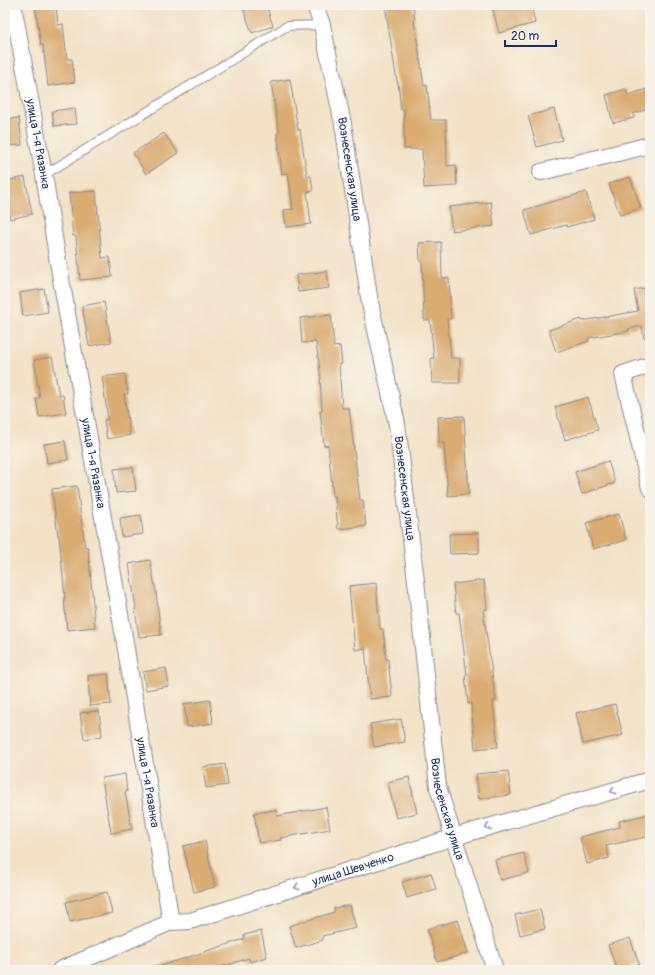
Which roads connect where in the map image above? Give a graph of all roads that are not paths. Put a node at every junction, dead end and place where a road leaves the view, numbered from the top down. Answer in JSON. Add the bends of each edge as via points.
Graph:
{"nodes":[{"id":1,"x":13,"y":5,"type":"edge"},
{"id":2,"x":315,"y":5,"type":"edge"},
{"id":3,"x":322,"y":25,"type":"junction"},
{"id":4,"x":650,"y":145,"type":"edge"},
{"id":5,"x":541,"y":172,"type":"dead end"},
{"id":6,"x":44,"y":175,"type":"junction"},
{"id":7,"x":650,"y":365,"type":"edge"},
{"id":8,"x":650,"y":488,"type":"edge"},
{"id":9,"x":650,"y":780,"type":"edge"},
{"id":10,"x":454,"y":837,"type":"junction"},
{"id":11,"x":171,"y":922,"type":"junction"},
{"id":12,"x":60,"y":970,"type":"edge"},
{"id":13,"x":495,"y":970,"type":"edge"}],
"edges":[{"from":1,"to":6,"type":"street","name":"улица 1-я Рязанка"},
{"from":2,"to":3,"type":"street","name":"Вознесенская улица"},
{"from":3,"to":6,"type":"lane","via":[[287,26]]},
{"from":3,"to":10,"type":"street","name":"Вознесенская улица","via":[[343,124],[370,303],[397,424],[438,787]]},
{"from":4,"to":5,"type":"street"},
{"from":6,"to":11,"type":"street","name":"улица 1-я Рязанка"},
{"from":7,"to":8,"type":"street","via":[[623,374]]},
{"from":9,"to":10,"type":"street","name":"улица Шевченко","one_way":true},
{"from":10,"to":11,"type":"street","name":"улица Шевченко","one_way":true,"via":[[190,921]]},
{"from":10,"to":13,"type":"street","name":"Вознесенская улица"},
{"from":11,"to":12,"type":"street","name":"улица Шевченко"}]}
